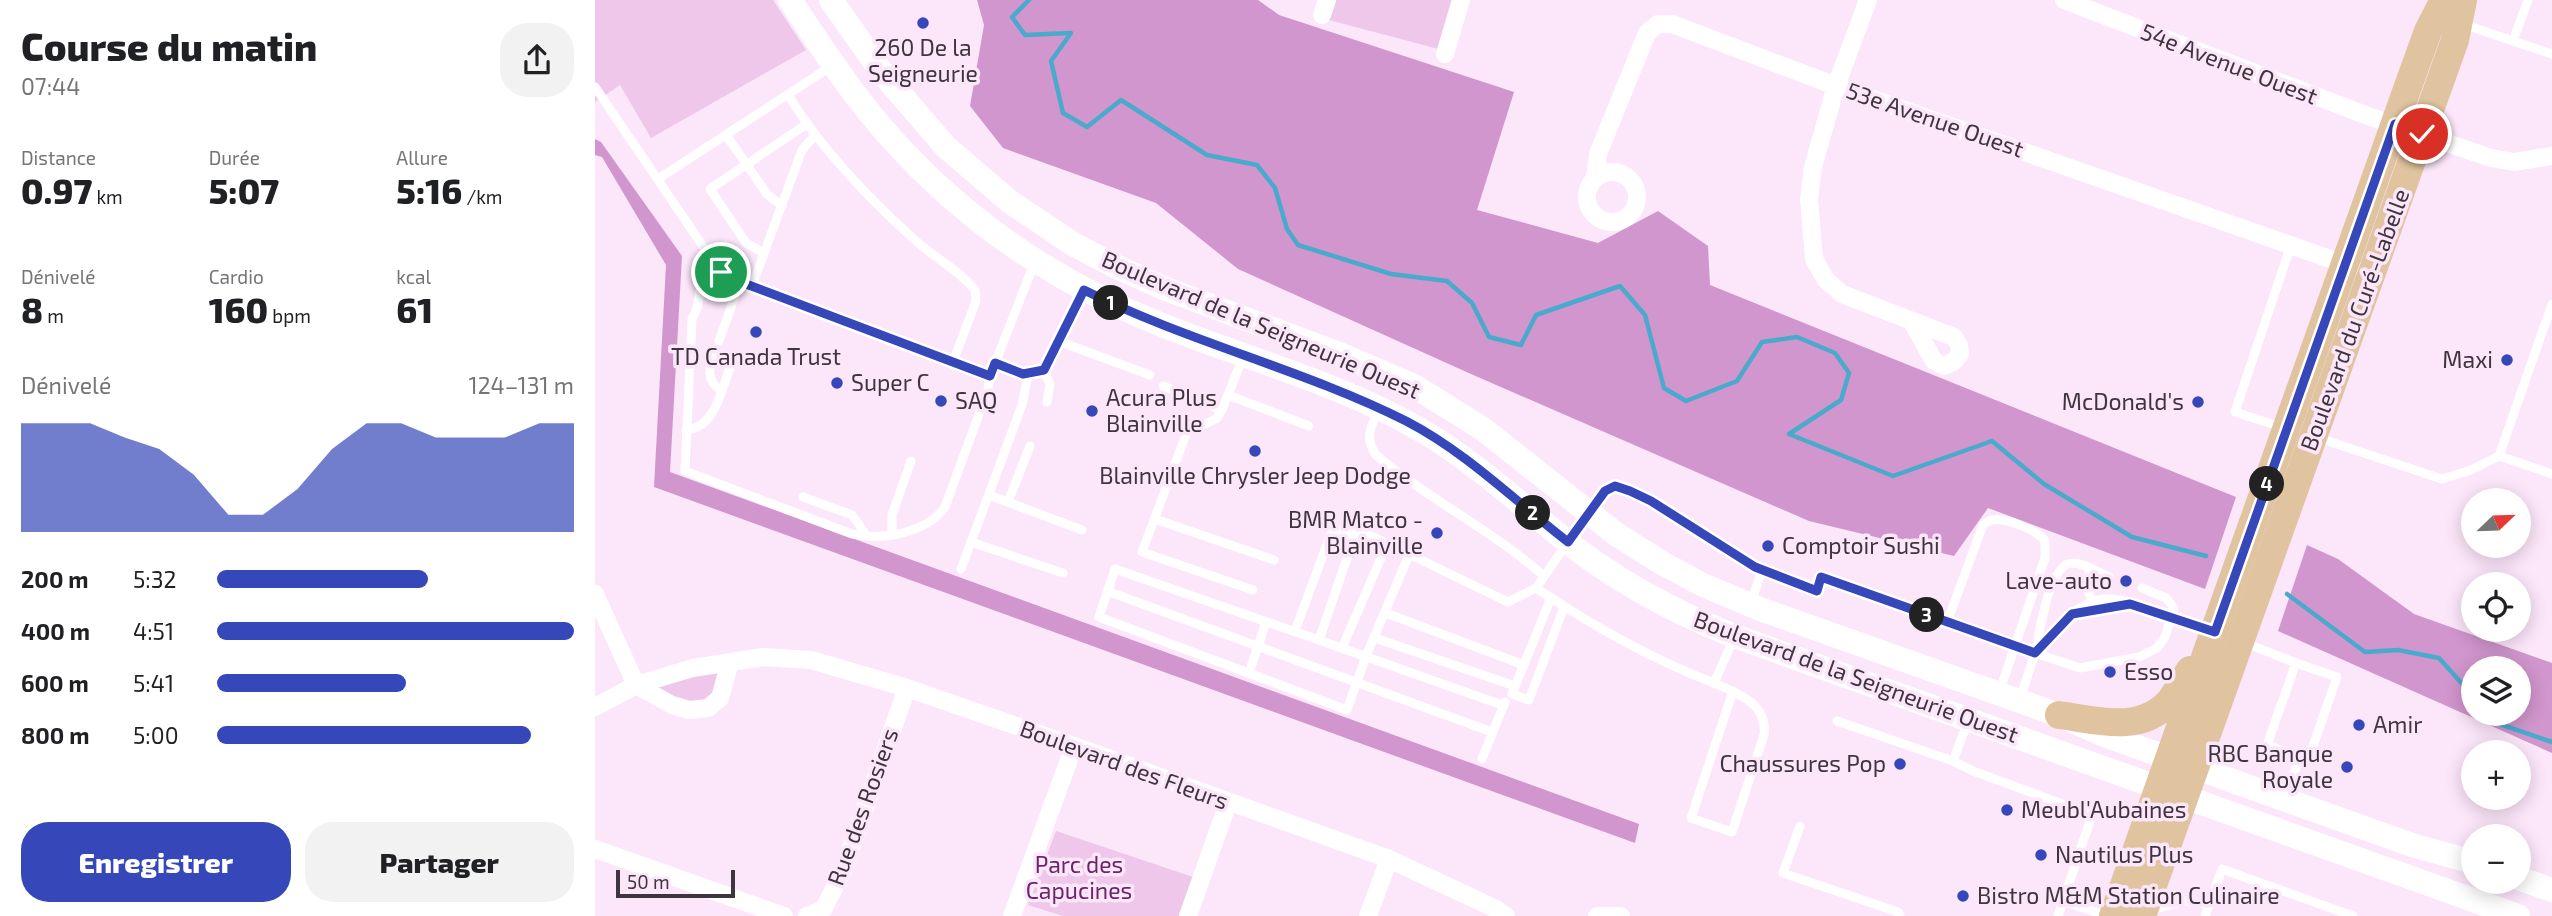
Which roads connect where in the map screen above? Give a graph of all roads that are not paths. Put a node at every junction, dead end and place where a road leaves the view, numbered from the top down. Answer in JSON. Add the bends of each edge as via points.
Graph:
{"nodes":[{"id":1,"x":790,"y":0,"type":"edge"},
{"id":2,"x":831,"y":0,"type":"edge"},
{"id":3,"x":1461,"y":0,"type":"edge"},
{"id":4,"x":1868,"y":0,"type":"edge"},
{"id":5,"x":2064,"y":0,"type":"edge"},
{"id":6,"x":2528,"y":0,"type":"edge"},
{"id":7,"x":2451,"y":9,"type":"edge"},
{"id":8,"x":2513,"y":41,"type":"junction"},
{"id":9,"x":1445,"y":54,"type":"dead end"},
{"id":10,"x":2552,"y":54,"type":"edge"},
{"id":11,"x":834,"y":65,"type":"junction"},
{"id":12,"x":1836,"y":86,"type":"junction"},
{"id":13,"x":595,"y":87,"type":"edge"},
{"id":14,"x":788,"y":94,"type":"junction"},
{"id":15,"x":807,"y":124,"type":"junction"},
{"id":16,"x":2395,"y":124,"type":"junction"},
{"id":17,"x":2422,"y":134,"type":"junction"},
{"id":18,"x":726,"y":135,"type":"junction"},
{"id":19,"x":815,"y":135,"type":"junction"},
{"id":20,"x":2552,"y":156,"type":"edge"},
{"id":21,"x":746,"y":164,"type":"junction"},
{"id":22,"x":1595,"y":178,"type":"dead end"},
{"id":23,"x":658,"y":179,"type":"junction"},
{"id":24,"x":782,"y":206,"type":"junction"},
{"id":25,"x":1053,"y":232,"type":"junction"},
{"id":26,"x":2291,"y":245,"type":"junction"},
{"id":27,"x":764,"y":253,"type":"junction"},
{"id":28,"x":1035,"y":262,"type":"junction"},
{"id":29,"x":2345,"y":264,"type":"junction"},
{"id":30,"x":716,"y":265,"type":"junction"},
{"id":31,"x":2372,"y":273,"type":"junction"},
{"id":32,"x":740,"y":282,"type":"junction"},
{"id":33,"x":752,"y":286,"type":"junction"},
{"id":34,"x":1084,"y":290,"type":"junction"},
{"id":35,"x":2552,"y":304,"type":"edge"},
{"id":36,"x":1912,"y":322,"type":"dead end"},
{"id":37,"x":1256,"y":323,"type":"junction"},
{"id":38,"x":1058,"y":341,"type":"junction"},
{"id":39,"x":1243,"y":356,"type":"junction"},
{"id":40,"x":953,"y":362,"type":"junction"},
{"id":41,"x":995,"y":363,"type":"junction"},
{"id":42,"x":730,"y":368,"type":"dead end"},
{"id":43,"x":1044,"y":370,"type":"junction"},
{"id":44,"x":1028,"y":375,"type":"junction"},
{"id":45,"x":1150,"y":375,"type":"dead end"},
{"id":46,"x":990,"y":376,"type":"junction"},
{"id":47,"x":1163,"y":386,"type":"dead end"},
{"id":48,"x":721,"y":390,"type":"junction"},
{"id":49,"x":1228,"y":396,"type":"junction"},
{"id":50,"x":1047,"y":402,"type":"dead end"},
{"id":51,"x":1379,"y":409,"type":"junction"},
{"id":52,"x":1222,"y":410,"type":"junction"},
{"id":53,"x":1309,"y":426,"type":"dead end"},
{"id":54,"x":2287,"y":429,"type":"junction"},
{"id":55,"x":686,"y":430,"type":"junction"},
{"id":56,"x":2314,"y":437,"type":"junction"},
{"id":57,"x":1030,"y":446,"type":"dead end"},
{"id":58,"x":2499,"y":456,"type":"junction"},
{"id":59,"x":911,"y":461,"type":"dead end"},
{"id":60,"x":2552,"y":474,"type":"edge"},
{"id":61,"x":989,"y":495,"type":"junction"},
{"id":62,"x":803,"y":497,"type":"dead end"},
{"id":63,"x":1008,"y":502,"type":"junction"},
{"id":64,"x":1588,"y":513,"type":"junction"},
{"id":65,"x":1155,"y":519,"type":"junction"},
{"id":66,"x":1082,"y":530,"type":"dead end"},
{"id":67,"x":892,"y":534,"type":"junction"},
{"id":68,"x":867,"y":536,"type":"junction"},
{"id":69,"x":1355,"y":536,"type":"junction"},
{"id":70,"x":971,"y":542,"type":"junction"},
{"id":71,"x":1568,"y":542,"type":"junction"},
{"id":72,"x":1387,"y":544,"type":"junction"},
{"id":73,"x":1409,"y":555,"type":"junction"},
{"id":74,"x":1274,"y":560,"type":"dead end"},
{"id":75,"x":961,"y":569,"type":"dead end"},
{"id":76,"x":2090,"y":569,"type":"junction"},
{"id":77,"x":1762,"y":570,"type":"junction"},
{"id":78,"x":1063,"y":573,"type":"dead end"},
{"id":79,"x":1544,"y":576,"type":"junction"},
{"id":80,"x":2109,"y":577,"type":"dead end"},
{"id":81,"x":1536,"y":588,"type":"junction"},
{"id":82,"x":2142,"y":588,"type":"dead end"},
{"id":83,"x":1253,"y":590,"type":"dead end"},
{"id":84,"x":1107,"y":591,"type":"junction"},
{"id":85,"x":595,"y":594,"type":"edge"},
{"id":86,"x":1551,"y":598,"type":"junction"},
{"id":87,"x":2091,"y":601,"type":"junction"},
{"id":88,"x":2130,"y":604,"type":"junction"},
{"id":89,"x":1749,"y":605,"type":"junction"},
{"id":90,"x":1564,"y":607,"type":"junction"},
{"id":91,"x":1386,"y":613,"type":"junction"},
{"id":92,"x":2072,"y":614,"type":"junction"},
{"id":93,"x":2171,"y":617,"type":"junction"},
{"id":94,"x":1266,"y":622,"type":"junction"},
{"id":95,"x":1947,"y":622,"type":"junction"},
{"id":96,"x":1295,"y":631,"type":"junction"},
{"id":97,"x":1735,"y":636,"type":"junction"},
{"id":98,"x":2228,"y":637,"type":"junction"},
{"id":99,"x":1375,"y":638,"type":"junction"},
{"id":100,"x":1319,"y":640,"type":"junction"},
{"id":101,"x":1258,"y":645,"type":"junction"},
{"id":102,"x":2015,"y":646,"type":"junction"},
{"id":103,"x":1342,"y":648,"type":"junction"},
{"id":104,"x":2035,"y":653,"type":"junction"},
{"id":105,"x":1366,"y":656,"type":"junction"},
{"id":106,"x":730,"y":662,"type":"junction"},
{"id":107,"x":2296,"y":663,"type":"junction"},
{"id":108,"x":1524,"y":665,"type":"junction"},
{"id":109,"x":1249,"y":673,"type":"junction"},
{"id":110,"x":1357,"y":682,"type":"junction"},
{"id":111,"x":1714,"y":683,"type":"junction"},
{"id":112,"x":636,"y":685,"type":"junction"},
{"id":113,"x":907,"y":688,"type":"junction"},
{"id":114,"x":1513,"y":690,"type":"junction"},
{"id":115,"x":1733,"y":691,"type":"junction"},
{"id":116,"x":2009,"y":697,"type":"junction"},
{"id":117,"x":1502,"y":705,"type":"junction"},
{"id":118,"x":595,"y":707,"type":"edge"},
{"id":119,"x":2059,"y":715,"type":"junction"},
{"id":120,"x":1968,"y":719,"type":"junction"},
{"id":121,"x":1837,"y":721,"type":"dead end"},
{"id":122,"x":1492,"y":732,"type":"junction"},
{"id":123,"x":1074,"y":746,"type":"junction"},
{"id":124,"x":2300,"y":757,"type":"junction"},
{"id":125,"x":1482,"y":759,"type":"dead end"},
{"id":126,"x":1953,"y":761,"type":"junction"},
{"id":127,"x":2182,"y":763,"type":"junction"},
{"id":128,"x":2171,"y":793,"type":"junction"},
{"id":129,"x":2284,"y":800,"type":"junction"},
{"id":130,"x":1228,"y":803,"type":"junction"},
{"id":131,"x":1800,"y":826,"type":"dead end"},
{"id":132,"x":595,"y":849,"type":"edge"},
{"id":133,"x":1389,"y":859,"type":"junction"},
{"id":134,"x":2461,"y":859,"type":"edge"},
{"id":135,"x":2531,"y":883,"type":"edge"},
{"id":136,"x":2552,"y":890,"type":"edge"},
{"id":137,"x":2063,"y":901,"type":"junction"},
{"id":138,"x":2210,"y":904,"type":"junction"},
{"id":139,"x":2143,"y":914,"type":"edge"},
{"id":140,"x":784,"y":916,"type":"edge"},
{"id":141,"x":807,"y":916,"type":"edge"},
{"id":142,"x":1012,"y":916,"type":"edge"},
{"id":143,"x":1188,"y":916,"type":"edge"},
{"id":144,"x":1368,"y":916,"type":"edge"},
{"id":145,"x":1506,"y":916,"type":"edge"},
{"id":146,"x":1597,"y":916,"type":"edge"},
{"id":147,"x":1621,"y":916,"type":"edge"},
{"id":148,"x":1900,"y":916,"type":"edge"},
{"id":149,"x":2058,"y":916,"type":"edge"},
{"id":150,"x":2107,"y":916,"type":"edge"},
{"id":151,"x":2113,"y":916,"type":"edge"},
{"id":152,"x":2205,"y":916,"type":"edge"},
{"id":153,"x":2353,"y":916,"type":"edge"},
{"id":154,"x":2518,"y":916,"type":"edge"}],
"edges":[{"from":1,"to":11,"type":"main road","name":"Boulevard de la Seigneurie Ouest"},
{"from":2,"to":25,"type":"main road","name":"Boulevard de la Seigneurie Ouest","via":[[927,128],[975,173]]},
{"from":3,"to":9,"type":"street"},
{"from":4,"to":12,"type":"street"},
{"from":5,"to":16,"type":"street","name":"54e Avenue Ouest"},
{"from":6,"to":8,"type":"lane"},
{"from":7,"to":8,"type":"lane"},
{"from":7,"to":16,"type":"main road","name":"Boulevard du Curé-Labelle","via":[[2428,31]]},
{"from":7,"to":17,"type":"main road","name":"Boulevard du Curé-Labelle","via":[[2455,40]]},
{"from":8,"to":10,"type":"lane"},
{"from":11,"to":14,"type":"lane"},
{"from":11,"to":28,"type":"main road","name":"Boulevard de la Seigneurie Ouest","via":[[885,132],[932,181]]},
{"from":12,"to":22,"type":"street","name":"53e Avenue Ouest","via":[[1672,24],[1658,24],[1647,33],[1598,154]]},
{"from":12,"to":26,"type":"street","name":"53e Avenue Ouest"},
{"from":12,"to":36,"type":"street","via":[[1813,167],[1809,199],[1814,259],[1826,280],[1842,294]]},
{"from":13,"to":23,"type":"lane"},
{"from":14,"to":15,"type":"lane"},
{"from":14,"to":18,"type":"lane"},
{"from":15,"to":19,"type":"lane"},
{"from":15,"to":21,"type":"lane"},
{"from":16,"to":17,"type":"street","name":"54e Avenue Ouest"},
{"from":16,"to":29,"type":"main road","name":"Boulevard du Curé-Labelle"},
{"from":17,"to":20,"type":"street","name":"54e Avenue Ouest","via":[[2508,162]]},
{"from":17,"to":31,"type":"main road","name":"Boulevard du Curé-Labelle"},
{"from":18,"to":21,"type":"lane"},
{"from":18,"to":23,"type":"lane"},
{"from":19,"to":24,"type":"lane","via":[[802,150]]},
{"from":19,"to":40,"type":"lane","via":[[903,229],[975,290],[976,302]]},
{"from":21,"to":24,"type":"lane","via":[[767,194]]},
{"from":21,"to":27,"type":"lane","via":[[710,188],[746,243]]},
{"from":23,"to":30,"type":"lane"},
{"from":24,"to":27,"type":"lane"},
{"from":25,"to":28,"type":"main road"},
{"from":25,"to":37,"type":"main road","name":"Boulevard de la Seigneurie Ouest","via":[[1140,278]]},
{"from":26,"to":29,"type":"street","name":"53e Avenue Ouest"},
{"from":26,"to":54,"type":"lane","via":[[2235,412]]},
{"from":27,"to":33,"type":"lane"},
{"from":28,"to":34,"type":"main road","name":"Boulevard de la Seigneurie Ouest"},
{"from":28,"to":41,"type":"lane"},
{"from":29,"to":31,"type":"street","name":"53e Avenue Ouest"},
{"from":29,"to":54,"type":"main road","name":"Boulevard du Curé-Labelle"},
{"from":30,"to":32,"type":"lane"},
{"from":30,"to":55,"type":"lane","via":[[702,278],[698,310],[692,320]]},
{"from":31,"to":56,"type":"main road","name":"Boulevard du Curé-Labelle"},
{"from":32,"to":33,"type":"lane"},
{"from":32,"to":48,"type":"lane","via":[[709,374]]},
{"from":33,"to":40,"type":"lane"},
{"from":34,"to":38,"type":"lane"},
{"from":34,"to":39,"type":"main road","name":"Boulevard de la Seigneurie Ouest"},
{"from":35,"to":58,"type":"lane"},
{"from":37,"to":39,"type":"main road"},
{"from":37,"to":64,"type":"main road","name":"Boulevard de la Seigneurie Ouest","via":[[1432,396],[1483,429]]},
{"from":38,"to":43,"type":"lane"},
{"from":38,"to":45,"type":"lane"},
{"from":39,"to":49,"type":"lane"},
{"from":39,"to":51,"type":"main road","name":"Boulevard de la Seigneurie Ouest"},
{"from":40,"to":46,"type":"lane"},
{"from":41,"to":44,"type":"lane"},
{"from":41,"to":46,"type":"lane"},
{"from":42,"to":48,"type":"lane"},
{"from":43,"to":44,"type":"lane"},
{"from":43,"to":50,"type":"lane","via":[[1050,385]]},
{"from":44,"to":61,"type":"lane","via":[[1026,395]]},
{"from":46,"to":67,"type":"lane","via":[[945,507],[920,526]]},
{"from":47,"to":52,"type":"lane"},
{"from":48,"to":55,"type":"lane","via":[[708,420]]},
{"from":49,"to":52,"type":"lane"},
{"from":49,"to":53,"type":"lane"},
{"from":51,"to":71,"type":"main road","name":"Boulevard de la Seigneurie Ouest","via":[[1454,450]]},
{"from":51,"to":79,"type":"lane","via":[[1369,433],[1375,455]]},
{"from":52,"to":65,"type":"lane","via":[[1216,419],[1187,432]]},
{"from":54,"to":98,"type":"main road","name":"Boulevard du Curé-Labelle"},
{"from":55,"to":68,"type":"lane","via":[[685,471]]},
{"from":56,"to":58,"type":"lane","via":[[2442,479]]},
{"from":56,"to":98,"type":"main road","name":"Boulevard du Curé-Labelle"},
{"from":57,"to":63,"type":"lane"},
{"from":58,"to":60,"type":"lane"},
{"from":59,"to":67,"type":"lane","via":[[892,515]]},
{"from":61,"to":63,"type":"lane"},
{"from":61,"to":70,"type":"lane"},
{"from":62,"to":68,"type":"lane","via":[[852,515]]},
{"from":63,"to":66,"type":"lane"},
{"from":64,"to":71,"type":"main road"},
{"from":64,"to":77,"type":"lane","via":[[1605,491],[1620,487],[1651,501]]},
{"from":64,"to":89,"type":"main road","name":"Boulevard de la Seigneurie Ouest","via":[[1661,563]]},
{"from":65,"to":74,"type":"lane"},
{"from":65,"to":83,"type":"lane","via":[[1142,552]]},
{"from":67,"to":68,"type":"lane"},
{"from":69,"to":72,"type":"lane","via":[[1357,529]]},
{"from":69,"to":96,"type":"lane","via":[[1333,528]]},
{"from":69,"to":100,"type":"lane"},
{"from":70,"to":75,"type":"lane"},
{"from":70,"to":78,"type":"lane"},
{"from":71,"to":79,"type":"lane"},
{"from":71,"to":97,"type":"main road","name":"Boulevard de la Seigneurie Ouest","via":[[1642,592]]},
{"from":72,"to":73,"type":"lane"},
{"from":72,"to":103,"type":"lane"},
{"from":73,"to":81,"type":"lane","via":[[1508,602]]},
{"from":73,"to":91,"type":"lane"},
{"from":76,"to":80,"type":"lane"},
{"from":76,"to":87,"type":"lane","via":[[2086,585]]},
{"from":76,"to":104,"type":"lane","via":[[2071,564],[2060,570],[2043,613]]},
{"from":77,"to":89,"type":"lane"},
{"from":77,"to":95,"type":"lane","via":[[1817,591],[1821,577]]},
{"from":79,"to":81,"type":"lane"},
{"from":81,"to":86,"type":"lane"},
{"from":82,"to":93,"type":"lane","via":[[2170,601],[2174,608]]},
{"from":84,"to":94,"type":"lane","via":[[1115,569]]},
{"from":84,"to":101,"type":"lane"},
{"from":84,"to":109,"type":"lane","via":[[1099,617]]},
{"from":85,"to":112,"type":"street"},
{"from":86,"to":90,"type":"lane"},
{"from":86,"to":108,"type":"lane"},
{"from":87,"to":88,"type":"lane","via":[[2112,598]]},
{"from":87,"to":92,"type":"lane"},
{"from":88,"to":92,"type":"lane"},
{"from":88,"to":93,"type":"lane"},
{"from":89,"to":116,"type":"main road","name":"Boulevard de la Seigneurie Ouest"},
{"from":90,"to":111,"type":"lane","via":[[1646,655]]},
{"from":90,"to":114,"type":"lane","via":[[1529,700]]},
{"from":91,"to":99,"type":"lane"},
{"from":91,"to":108,"type":"lane"},
{"from":92,"to":104,"type":"lane"},
{"from":93,"to":98,"type":"lane"},
{"from":93,"to":104,"type":"lane","via":[[2157,648],[2139,657],[2080,668]]},
{"from":94,"to":96,"type":"lane"},
{"from":94,"to":101,"type":"lane"},
{"from":95,"to":102,"type":"lane"},
{"from":95,"to":102,"type":"lane","via":[[1980,530],[1987,522],[1999,520],[2035,531],[2045,541],[2045,558]]},
{"from":96,"to":100,"type":"lane"},
{"from":97,"to":111,"type":"lane"},
{"from":97,"to":120,"type":"main road","name":"Boulevard de la Seigneurie Ouest"},
{"from":98,"to":107,"type":"lane"},
{"from":98,"to":119,"type":"main road","via":[[2155,713],[2127,723]]},
{"from":98,"to":127,"type":"main road","name":"Boulevard du Curé-Labelle"},
{"from":99,"to":105,"type":"lane"},
{"from":99,"to":114,"type":"lane"},
{"from":100,"to":103,"type":"lane"},
{"from":101,"to":109,"type":"lane"},
{"from":101,"to":110,"type":"lane"},
{"from":102,"to":104,"type":"lane"},
{"from":102,"to":116,"type":"lane"},
{"from":103,"to":105,"type":"lane"},
{"from":104,"to":116,"type":"lane"},
{"from":105,"to":110,"type":"lane"},
{"from":105,"to":117,"type":"lane"},
{"from":106,"to":112,"type":"street","name":"Boulevard des Fleurs"},
{"from":106,"to":112,"type":"street","via":[[720,698],[708,708],[689,710],[671,705]]},
{"from":106,"to":113,"type":"street","name":"Boulevard des Fleurs","via":[[763,657],[811,660]]},
{"from":107,"to":124,"type":"lane","via":[[2267,745]]},
{"from":107,"to":124,"type":"lane","via":[[2337,677],[2311,752]]},
{"from":108,"to":114,"type":"lane"},
{"from":109,"to":110,"type":"lane","via":[[1347,709]]},
{"from":110,"to":122,"type":"lane"},
{"from":111,"to":115,"type":"lane"},
{"from":112,"to":118,"type":"street","name":"Boulevard des Fleurs"},
{"from":113,"to":123,"type":"street","name":"Boulevard des Fleurs"},
{"from":113,"to":141,"type":"street","name":"Rue des Rosiers","via":[[843,871],[823,910]]},
{"from":114,"to":117,"type":"lane"},
{"from":115,"to":115,"type":"lane","via":[[1691,818],[1732,832],[1765,730],[1756,706]]},
{"from":116,"to":119,"type":"main road","name":"Boulevard de la Seigneurie Ouest"},
{"from":117,"to":122,"type":"lane"},
{"from":119,"to":127,"type":"main road","name":"Boulevard de la Seigneurie Ouest"},
{"from":120,"to":126,"type":"lane"},
{"from":120,"to":128,"type":"main road","name":"Boulevard de la Seigneurie Ouest"},
{"from":121,"to":126,"type":"lane"},
{"from":122,"to":125,"type":"lane"},
{"from":123,"to":130,"type":"street","name":"Boulevard des Fleurs"},
{"from":123,"to":142,"type":"street"},
{"from":124,"to":129,"type":"lane"},
{"from":126,"to":137,"type":"lane","via":[[2092,815]]},
{"from":127,"to":128,"type":"main road","name":"Boulevard du Curé-Labelle"},
{"from":127,"to":129,"type":"main road","name":"Boulevard de la Seigneurie Ouest"},
{"from":128,"to":139,"type":"main road","name":"Boulevard du Curé-Labelle"},
{"from":128,"to":151,"type":"main road","name":"Boulevard du Curé-Labelle"},
{"from":128,"to":154,"type":"main road","name":"Boulevard de la Seigneurie Ouest"},
{"from":129,"to":134,"type":"main road","name":"Boulevard de la Seigneurie Ouest"},
{"from":130,"to":133,"type":"street","name":"Boulevard des Fleurs"},
{"from":130,"to":143,"type":"street"},
{"from":131,"to":148,"type":"lane","via":[[1783,873]]},
{"from":132,"to":140,"type":"street"},
{"from":133,"to":144,"type":"street"},
{"from":133,"to":145,"type":"street","name":"Boulevard des Fleurs"},
{"from":135,"to":136,"type":"main road"},
{"from":137,"to":149,"type":"lane"},
{"from":137,"to":150,"type":"lane"},
{"from":138,"to":139,"type":"lane","via":[[2184,901]]},
{"from":138,"to":152,"type":"lane"},
{"from":138,"to":153,"type":"lane","via":[[2222,869]]},
{"from":146,"to":147,"type":"street"}]}
